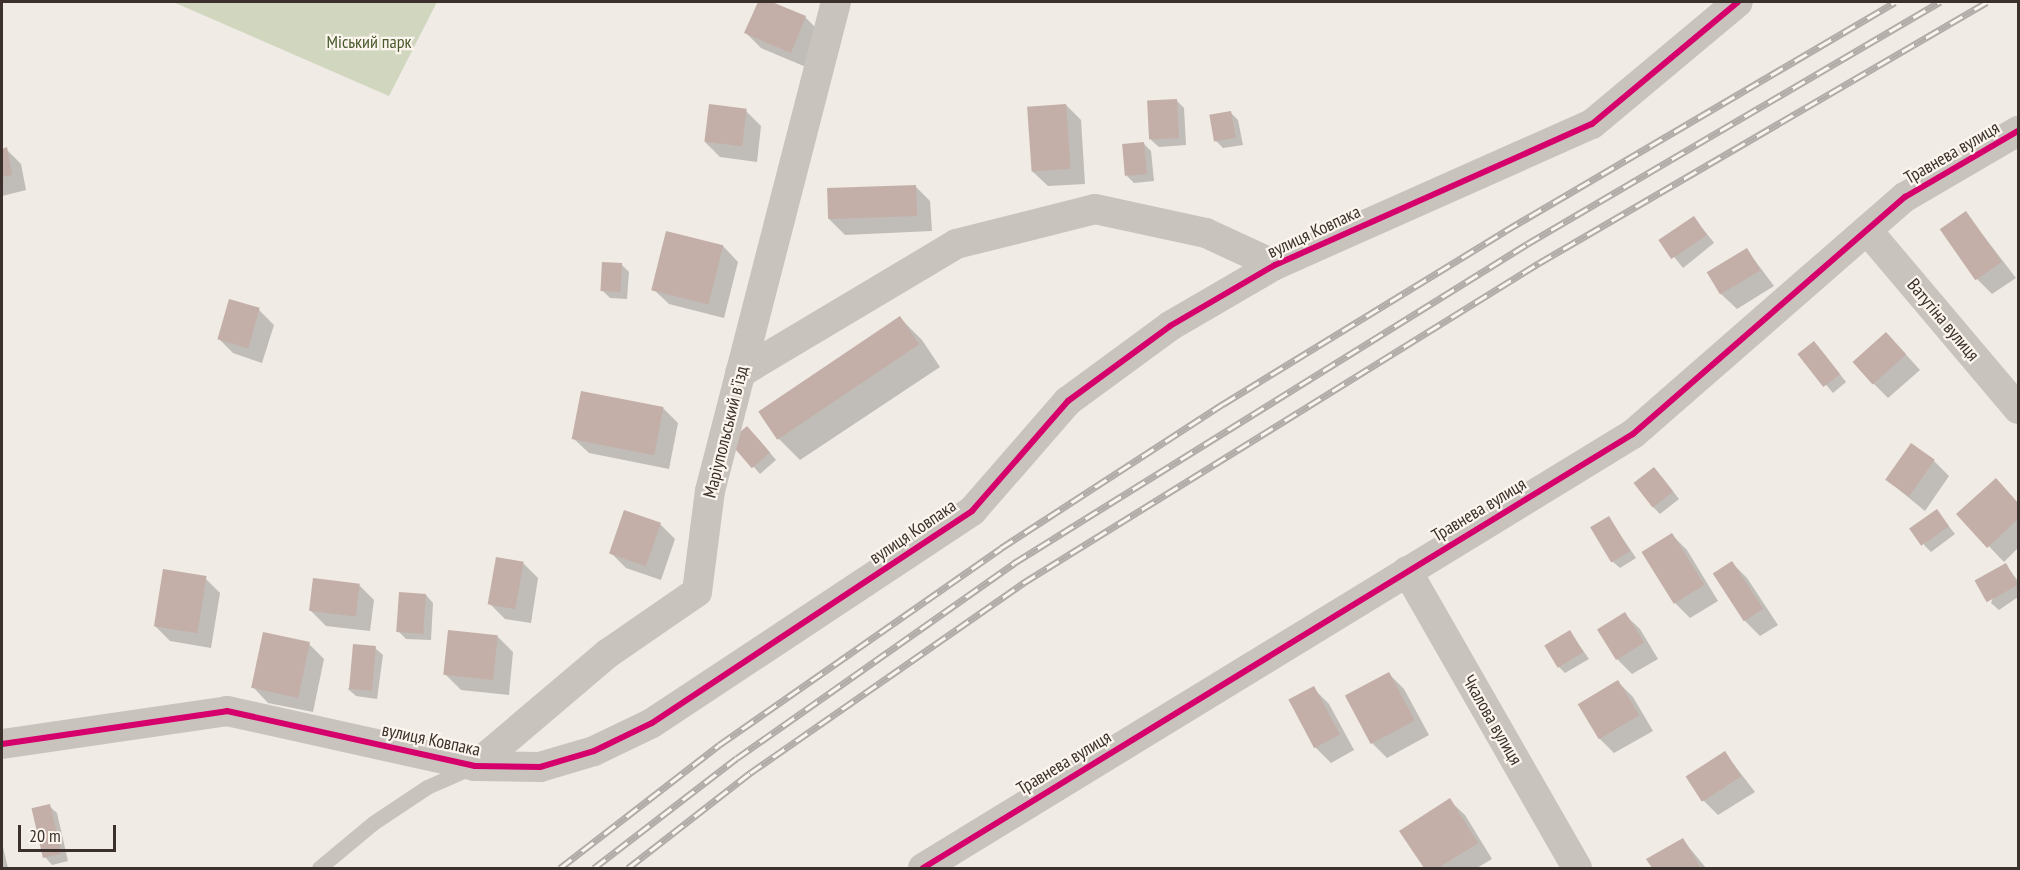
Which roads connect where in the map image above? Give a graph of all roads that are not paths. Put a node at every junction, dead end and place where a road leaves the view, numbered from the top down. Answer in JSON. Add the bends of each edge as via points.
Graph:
{"nodes":[{"id":1,"x":836,"y":2,"type":"edge"},
{"id":2,"x":1738,"y":2,"type":"edge"},
{"id":3,"x":2019,"y":131,"type":"edge"},
{"id":4,"x":1867,"y":230,"type":"junction"},
{"id":5,"x":1275,"y":265,"type":"junction"},
{"id":6,"x":740,"y":373,"type":"junction"},
{"id":7,"x":2019,"y":409,"type":"edge"},
{"id":8,"x":1407,"y":571,"type":"junction"},
{"id":9,"x":2,"y":744,"type":"edge"},
{"id":10,"x":475,"y":766,"type":"junction"},
{"id":11,"x":319,"y":868,"type":"edge"},
{"id":12,"x":922,"y":868,"type":"edge"},
{"id":13,"x":1577,"y":868,"type":"edge"}],
"edges":[{"from":1,"to":6,"type":"street","name":"Маріупольський в'їзд"},
{"from":2,"to":5,"type":"street","name":"вулиця Ковпака","via":[[1592,124]]},
{"from":3,"to":4,"type":"street","name":"Травнева вулиця","via":[[1905,197]]},
{"from":4,"to":7,"type":"street","name":"Ватутіна вулиця"},
{"from":4,"to":8,"type":"street","name":"Травнева вулиця","via":[[1633,434]]},
{"from":5,"to":6,"type":"street","via":[[1206,233],[1095,209],[956,244]]},
{"from":5,"to":10,"type":"street","name":"вулиця Ковпака","via":[[1170,326],[1068,401],[972,511],[652,723],[594,752],[540,767]]},
{"from":6,"to":10,"type":"street","name":"Маріупольський в'їзд","via":[[710,491],[697,591],[607,654]]},
{"from":8,"to":12,"type":"street","name":"Травнева вулиця"},
{"from":8,"to":13,"type":"street","name":"Чкалова вулиця"},
{"from":9,"to":10,"type":"street","name":"вулиця Ковпака","via":[[227,711]]},
{"from":10,"to":11,"type":"lane","via":[[427,787]]}]}
